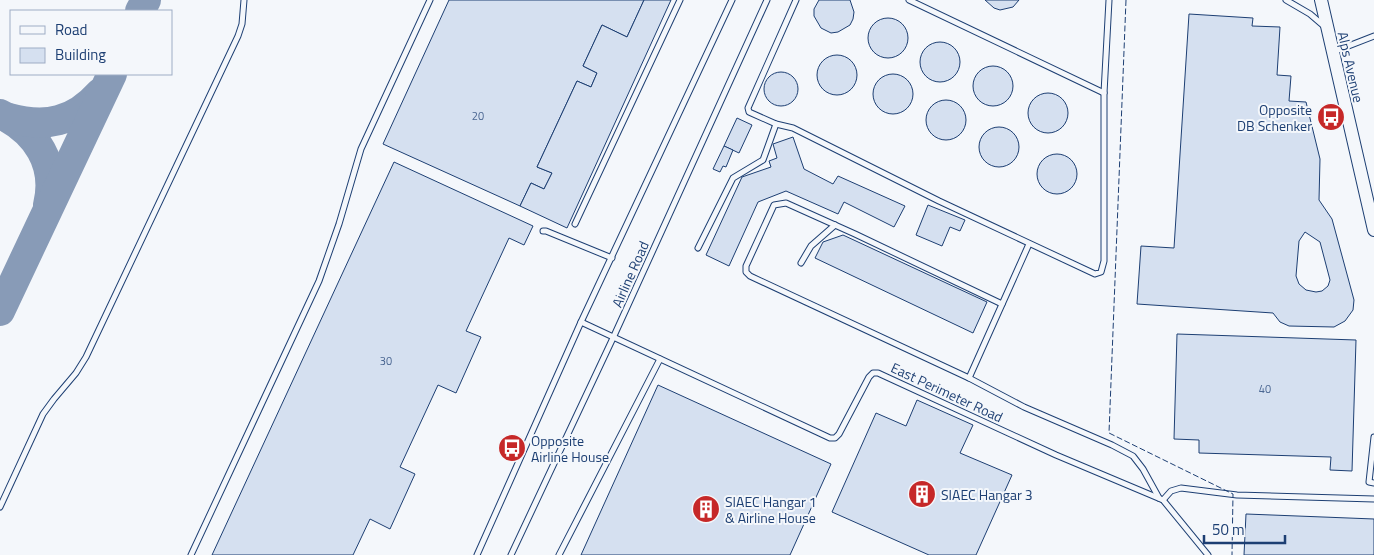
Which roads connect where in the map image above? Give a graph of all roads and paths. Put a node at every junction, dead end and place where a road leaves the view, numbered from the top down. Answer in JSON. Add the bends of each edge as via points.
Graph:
{"nodes":[{"id":1,"x":244,"y":0,"type":"edge"},
{"id":2,"x":430,"y":0,"type":"edge"},
{"id":3,"x":680,"y":0,"type":"edge"},
{"id":4,"x":732,"y":0,"type":"edge"},
{"id":5,"x":767,"y":0,"type":"edge"},
{"id":6,"x":796,"y":0,"type":"edge"},
{"id":7,"x":909,"y":0,"type":"edge"},
{"id":8,"x":1109,"y":0,"type":"edge"},
{"id":9,"x":1286,"y":0,"type":"edge"},
{"id":10,"x":1321,"y":0,"type":"edge"},
{"id":11,"x":1326,"y":28,"type":"junction"},
{"id":12,"x":1374,"y":36,"type":"edge"},
{"id":13,"x":1333,"y":52,"type":"junction"},
{"id":14,"x":1104,"y":93,"type":"junction"},
{"id":15,"x":776,"y":124,"type":"junction"},
{"id":16,"x":575,"y":224,"type":"dead end"},
{"id":17,"x":835,"y":225,"type":"junction"},
{"id":18,"x":1374,"y":230,"type":"edge"},
{"id":19,"x":543,"y":232,"type":"dead end"},
{"id":20,"x":1029,"y":244,"type":"junction"},
{"id":21,"x":698,"y":248,"type":"dead end"},
{"id":22,"x":612,"y":258,"type":"junction"},
{"id":23,"x":801,"y":262,"type":"dead end"},
{"id":24,"x":1002,"y":304,"type":"junction"},
{"id":25,"x":582,"y":322,"type":"junction"},
{"id":26,"x":613,"y":338,"type":"junction"},
{"id":27,"x":660,"y":359,"type":"junction"},
{"id":28,"x":969,"y":378,"type":"junction"},
{"id":29,"x":1374,"y":438,"type":"edge"},
{"id":30,"x":1372,"y":471,"type":"edge"},
{"id":31,"x":1372,"y":483,"type":"edge"},
{"id":32,"x":1161,"y":499,"type":"junction"},
{"id":33,"x":1374,"y":499,"type":"edge"},
{"id":34,"x":0,"y":507,"type":"edge"},
{"id":35,"x":191,"y":555,"type":"edge"},
{"id":36,"x":477,"y":555,"type":"edge"},
{"id":37,"x":511,"y":555,"type":"edge"},
{"id":38,"x":559,"y":555,"type":"edge"},
{"id":39,"x":1208,"y":555,"type":"edge"}],
"edges":[{"from":1,"to":34,"type":"lane","via":[[238,36],[86,356],[43,414]]},
{"from":2,"to":35,"type":"lane","via":[[361,149],[318,282]]},
{"from":3,"to":16,"type":"lane"},
{"from":4,"to":22,"type":"lane","name":"Airline Road"},
{"from":5,"to":26,"type":"lane","name":"Airline Road"},
{"from":6,"to":15,"type":"lane","via":[[748,108],[749,112]]},
{"from":7,"to":14,"type":"lane"},
{"from":8,"to":14,"type":"lane"},
{"from":9,"to":11,"type":"lane","name":"Alps Avenue"},
{"from":10,"to":11,"type":"street","name":"Alps Avenue"},
{"from":11,"to":13,"type":"street","name":"Alps Avenue"},
{"from":12,"to":13,"type":"lane"},
{"from":13,"to":18,"type":"street","name":"Alps Avenue"},
{"from":14,"to":20,"type":"lane","via":[[1104,261],[1101,272],[1090,273]]},
{"from":15,"to":20,"type":"lane","via":[[793,128]]},
{"from":15,"to":21,"type":"lane","via":[[763,160],[733,178]]},
{"from":17,"to":23,"type":"lane","via":[[810,246]]},
{"from":17,"to":24,"type":"lane"},
{"from":17,"to":28,"type":"lane","via":[[786,203],[774,205],[746,272]]},
{"from":19,"to":22,"type":"lane","via":[[574,241]]},
{"from":20,"to":24,"type":"lane"},
{"from":22,"to":25,"type":"lane","name":"Airline Road"},
{"from":24,"to":28,"type":"lane"},
{"from":25,"to":26,"type":"lane","name":"East Perimeter Road"},
{"from":25,"to":36,"type":"lane","name":"Airline Road"},
{"from":26,"to":27,"type":"lane","name":"East Perimeter Road"},
{"from":26,"to":37,"type":"lane","name":"Airline Road"},
{"from":27,"to":32,"type":"lane","name":"East Perimeter Road","via":[[830,438],[839,434],[868,377],[878,373],[1056,455]]},
{"from":27,"to":38,"type":"lane"},
{"from":28,"to":32,"type":"lane","via":[[1024,407],[1133,456]]},
{"from":29,"to":30,"type":"lane"},
{"from":30,"to":31,"type":"lane"},
{"from":32,"to":33,"type":"lane","via":[[1181,488],[1237,496]]},
{"from":32,"to":39,"type":"lane","name":"East Perimeter Road"}]}
